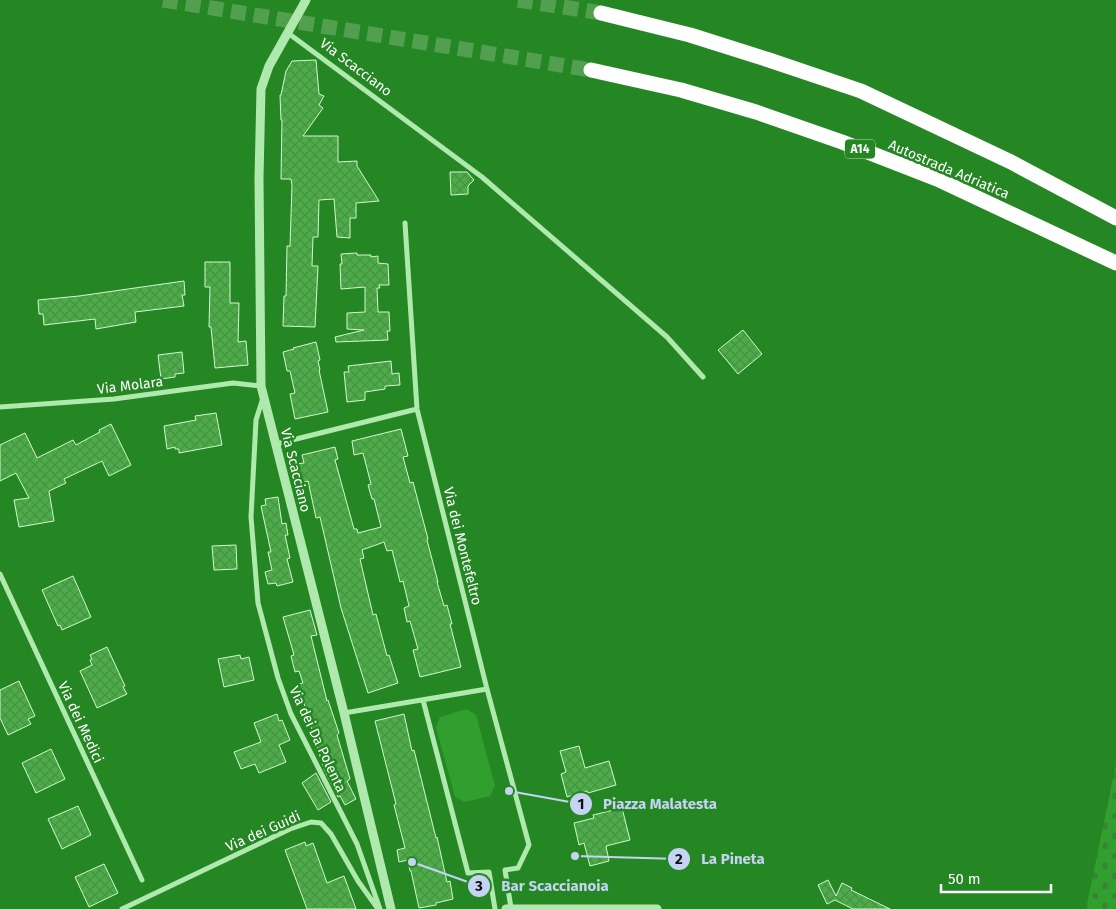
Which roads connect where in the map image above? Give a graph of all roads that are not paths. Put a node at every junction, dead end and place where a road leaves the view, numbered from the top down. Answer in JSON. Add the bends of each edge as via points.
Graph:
{"nodes":[{"id":1,"x":306,"y":0,"type":"edge"},
{"id":2,"x":601,"y":13,"type":"tunnel mouth"},
{"id":3,"x":288,"y":33,"type":"junction"},
{"id":4,"x":592,"y":70,"type":"tunnel mouth"},
{"id":5,"x":1116,"y":218,"type":"edge"},
{"id":6,"x":405,"y":222,"type":"dead end"},
{"id":7,"x":1116,"y":263,"type":"edge"},
{"id":8,"x":703,"y":377,"type":"dead end"},
{"id":9,"x":262,"y":390,"type":"junction"},
{"id":10,"x":0,"y":407,"type":"edge"},
{"id":11,"x":416,"y":409,"type":"junction"},
{"id":12,"x":276,"y":444,"type":"junction"},
{"id":13,"x":0,"y":574,"type":"edge"},
{"id":14,"x":487,"y":689,"type":"junction"},
{"id":15,"x":422,"y":700,"type":"junction"},
{"id":16,"x":344,"y":713,"type":"junction"},
{"id":17,"x":142,"y":880,"type":"dead end"},
{"id":18,"x":511,"y":908,"type":"edge"},
{"id":19,"x":122,"y":909,"type":"edge"},
{"id":20,"x":379,"y":909,"type":"edge"},
{"id":21,"x":391,"y":909,"type":"edge"},
{"id":22,"x":495,"y":909,"type":"edge"},
{"id":23,"x":506,"y":909,"type":"edge"},
{"id":24,"x":657,"y":909,"type":"edge"}],
"edges":[{"from":1,"to":3,"type":"street","name":"Via Scacciano"},
{"from":2,"to":5,"type":"highway","via":[[690,36],[861,91],[1011,162]]},
{"from":3,"to":8,"type":"street","name":"Via Scacciano","via":[[482,177],[667,337]]},
{"from":3,"to":9,"type":"street","name":"Via Scacciano","via":[[269,66],[262,89],[259,178]]},
{"from":4,"to":7,"type":"highway","name":"Autostrada Adriatica","number":"A14","via":[[681,90],[842,142],[937,179]]},
{"from":6,"to":11,"type":"street","name":"Via dei Montefeltro"},
{"from":9,"to":10,"type":"street","name":"Via Molara","via":[[233,383],[114,400]]},
{"from":9,"to":12,"type":"street","name":"Via Scacciano"},
{"from":9,"to":20,"type":"street","name":"Via dei Da Polenta","via":[[256,420],[251,517],[258,603],[291,714],[357,844]]},
{"from":11,"to":12,"type":"street"},
{"from":11,"to":14,"type":"street","name":"Via dei Montefeltro"},
{"from":12,"to":16,"type":"street","name":"Via Scacciano"},
{"from":13,"to":17,"type":"street","name":"Via dei Medici"},
{"from":14,"to":15,"type":"street"},
{"from":14,"to":18,"type":"street","name":"Via dei Montefeltro","via":[[529,845],[518,868],[505,870]]},
{"from":15,"to":16,"type":"street"},
{"from":15,"to":22,"type":"street","via":[[468,873],[490,872]]},
{"from":16,"to":21,"type":"street","name":"Via Scacciano"},
{"from":18,"to":23,"type":"street"},
{"from":18,"to":24,"type":"street"},
{"from":19,"to":20,"type":"street","name":"Via dei Guidi","via":[[311,822],[321,823],[331,834],[358,881]]}]}
